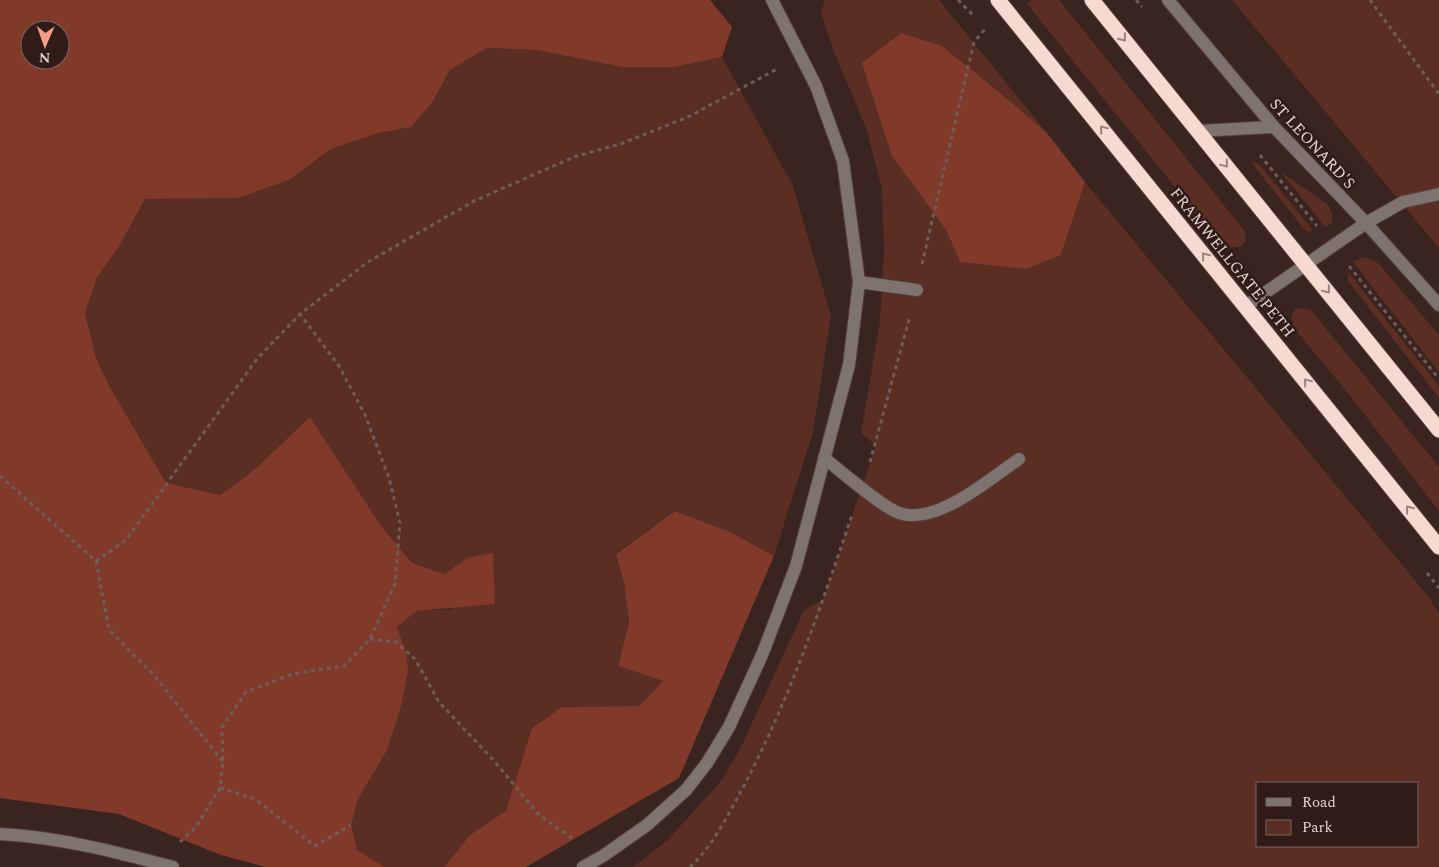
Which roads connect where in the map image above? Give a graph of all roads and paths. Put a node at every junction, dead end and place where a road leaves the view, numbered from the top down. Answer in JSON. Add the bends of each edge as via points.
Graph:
{"nodes":[{"id":1,"x":772,"y":0,"type":"edge"},
{"id":2,"x":998,"y":0,"type":"edge"},
{"id":3,"x":1092,"y":0,"type":"edge"},
{"id":4,"x":1136,"y":0,"type":"edge"},
{"id":5,"x":1168,"y":0,"type":"edge"},
{"id":6,"x":1370,"y":0,"type":"edge"},
{"id":7,"x":1148,"y":15,"type":"dead end"},
{"id":8,"x":802,"y":55,"type":"junction"},
{"id":9,"x":1439,"y":94,"type":"edge"},
{"id":10,"x":1274,"y":127,"type":"junction"},
{"id":11,"x":1238,"y":128,"type":"junction"},
{"id":12,"x":1198,"y":131,"type":"junction"},
{"id":13,"x":1439,"y":194,"type":"edge"},
{"id":14,"x":1366,"y":223,"type":"junction"},
{"id":15,"x":1333,"y":246,"type":"junction"},
{"id":16,"x":1306,"y":265,"type":"junction"},
{"id":17,"x":859,"y":282,"type":"junction"},
{"id":18,"x":917,"y":290,"type":"dead end"},
{"id":19,"x":1439,"y":305,"type":"edge"},
{"id":20,"x":1246,"y":306,"type":"junction"},
{"id":21,"x":300,"y":314,"type":"junction"},
{"id":22,"x":1439,"y":379,"type":"edge"},
{"id":23,"x":1439,"y":430,"type":"edge"},
{"id":24,"x":824,"y":458,"type":"junction"},
{"id":25,"x":1019,"y":459,"type":"dead end"},
{"id":26,"x":0,"y":476,"type":"edge"},
{"id":27,"x":1439,"y":547,"type":"edge"},
{"id":28,"x":96,"y":561,"type":"junction"},
{"id":29,"x":370,"y":639,"type":"junction"},
{"id":30,"x":223,"y":762,"type":"junction"},
{"id":31,"x":220,"y":788,"type":"junction"},
{"id":32,"x":351,"y":825,"type":"dead end"},
{"id":33,"x":0,"y":834,"type":"edge"},
{"id":34,"x":178,"y":844,"type":"dead end"},
{"id":35,"x":604,"y":856,"type":"junction"},
{"id":36,"x":174,"y":867,"type":"edge"},
{"id":37,"x":583,"y":867,"type":"edge"}],
"edges":[{"from":1,"to":8,"type":"lane"},
{"from":20,"to":2,"type":"highway","name":"FRAMWELLGATE PETH","one_way":true},
{"from":3,"to":12,"type":"highway","one_way":true},
{"from":4,"to":7,"type":"path"},
{"from":5,"to":10,"type":"lane","name":"ST LEONARD'S"},
{"from":6,"to":9,"type":"path"},
{"from":8,"to":17,"type":"lane","via":[[843,161]]},
{"from":8,"to":21,"type":"path","via":[[690,116],[623,143],[574,157],[474,200],[368,262]]},
{"from":10,"to":11,"type":"lane"},
{"from":10,"to":14,"type":"lane","name":"ST LEONARD'S"},
{"from":11,"to":12,"type":"lane"},
{"from":11,"to":15,"type":"path"},
{"from":12,"to":16,"type":"highway","one_way":true},
{"from":13,"to":14,"type":"lane","via":[[1403,202]]},
{"from":14,"to":15,"type":"lane"},
{"from":14,"to":19,"type":"lane","name":"ST LEONARD'S"},
{"from":15,"to":16,"type":"lane"},
{"from":15,"to":22,"type":"path"},
{"from":16,"to":20,"type":"lane"},
{"from":16,"to":23,"type":"highway","one_way":true},
{"from":17,"to":18,"type":"lane"},
{"from":17,"to":24,"type":"lane","via":[[849,365]]},
{"from":27,"to":20,"type":"highway","name":"FRAMWELLGATE PETH","one_way":true},
{"from":21,"to":28,"type":"path","via":[[257,359],[126,540]]},
{"from":21,"to":29,"type":"path","via":[[339,366],[365,415],[389,478],[400,523],[395,584]]},
{"from":24,"to":25,"type":"lane","via":[[899,513],[923,515],[951,506]]},
{"from":24,"to":35,"type":"lane","via":[[796,566],[762,655],[729,728],[686,790],[647,826]]},
{"from":26,"to":28,"type":"path"},
{"from":28,"to":30,"type":"path","via":[[109,630],[154,676]]},
{"from":29,"to":30,"type":"path","via":[[344,666],[292,674],[246,692],[222,727]]},
{"from":29,"to":35,"type":"path","via":[[396,642],[415,659],[439,702],[539,815]]},
{"from":30,"to":31,"type":"path"},
{"from":31,"to":32,"type":"path","via":[[255,799],[315,846]]},
{"from":31,"to":34,"type":"path","via":[[196,827]]},
{"from":33,"to":36,"type":"lane","via":[[40,836]]},
{"from":35,"to":37,"type":"lane"}]}
